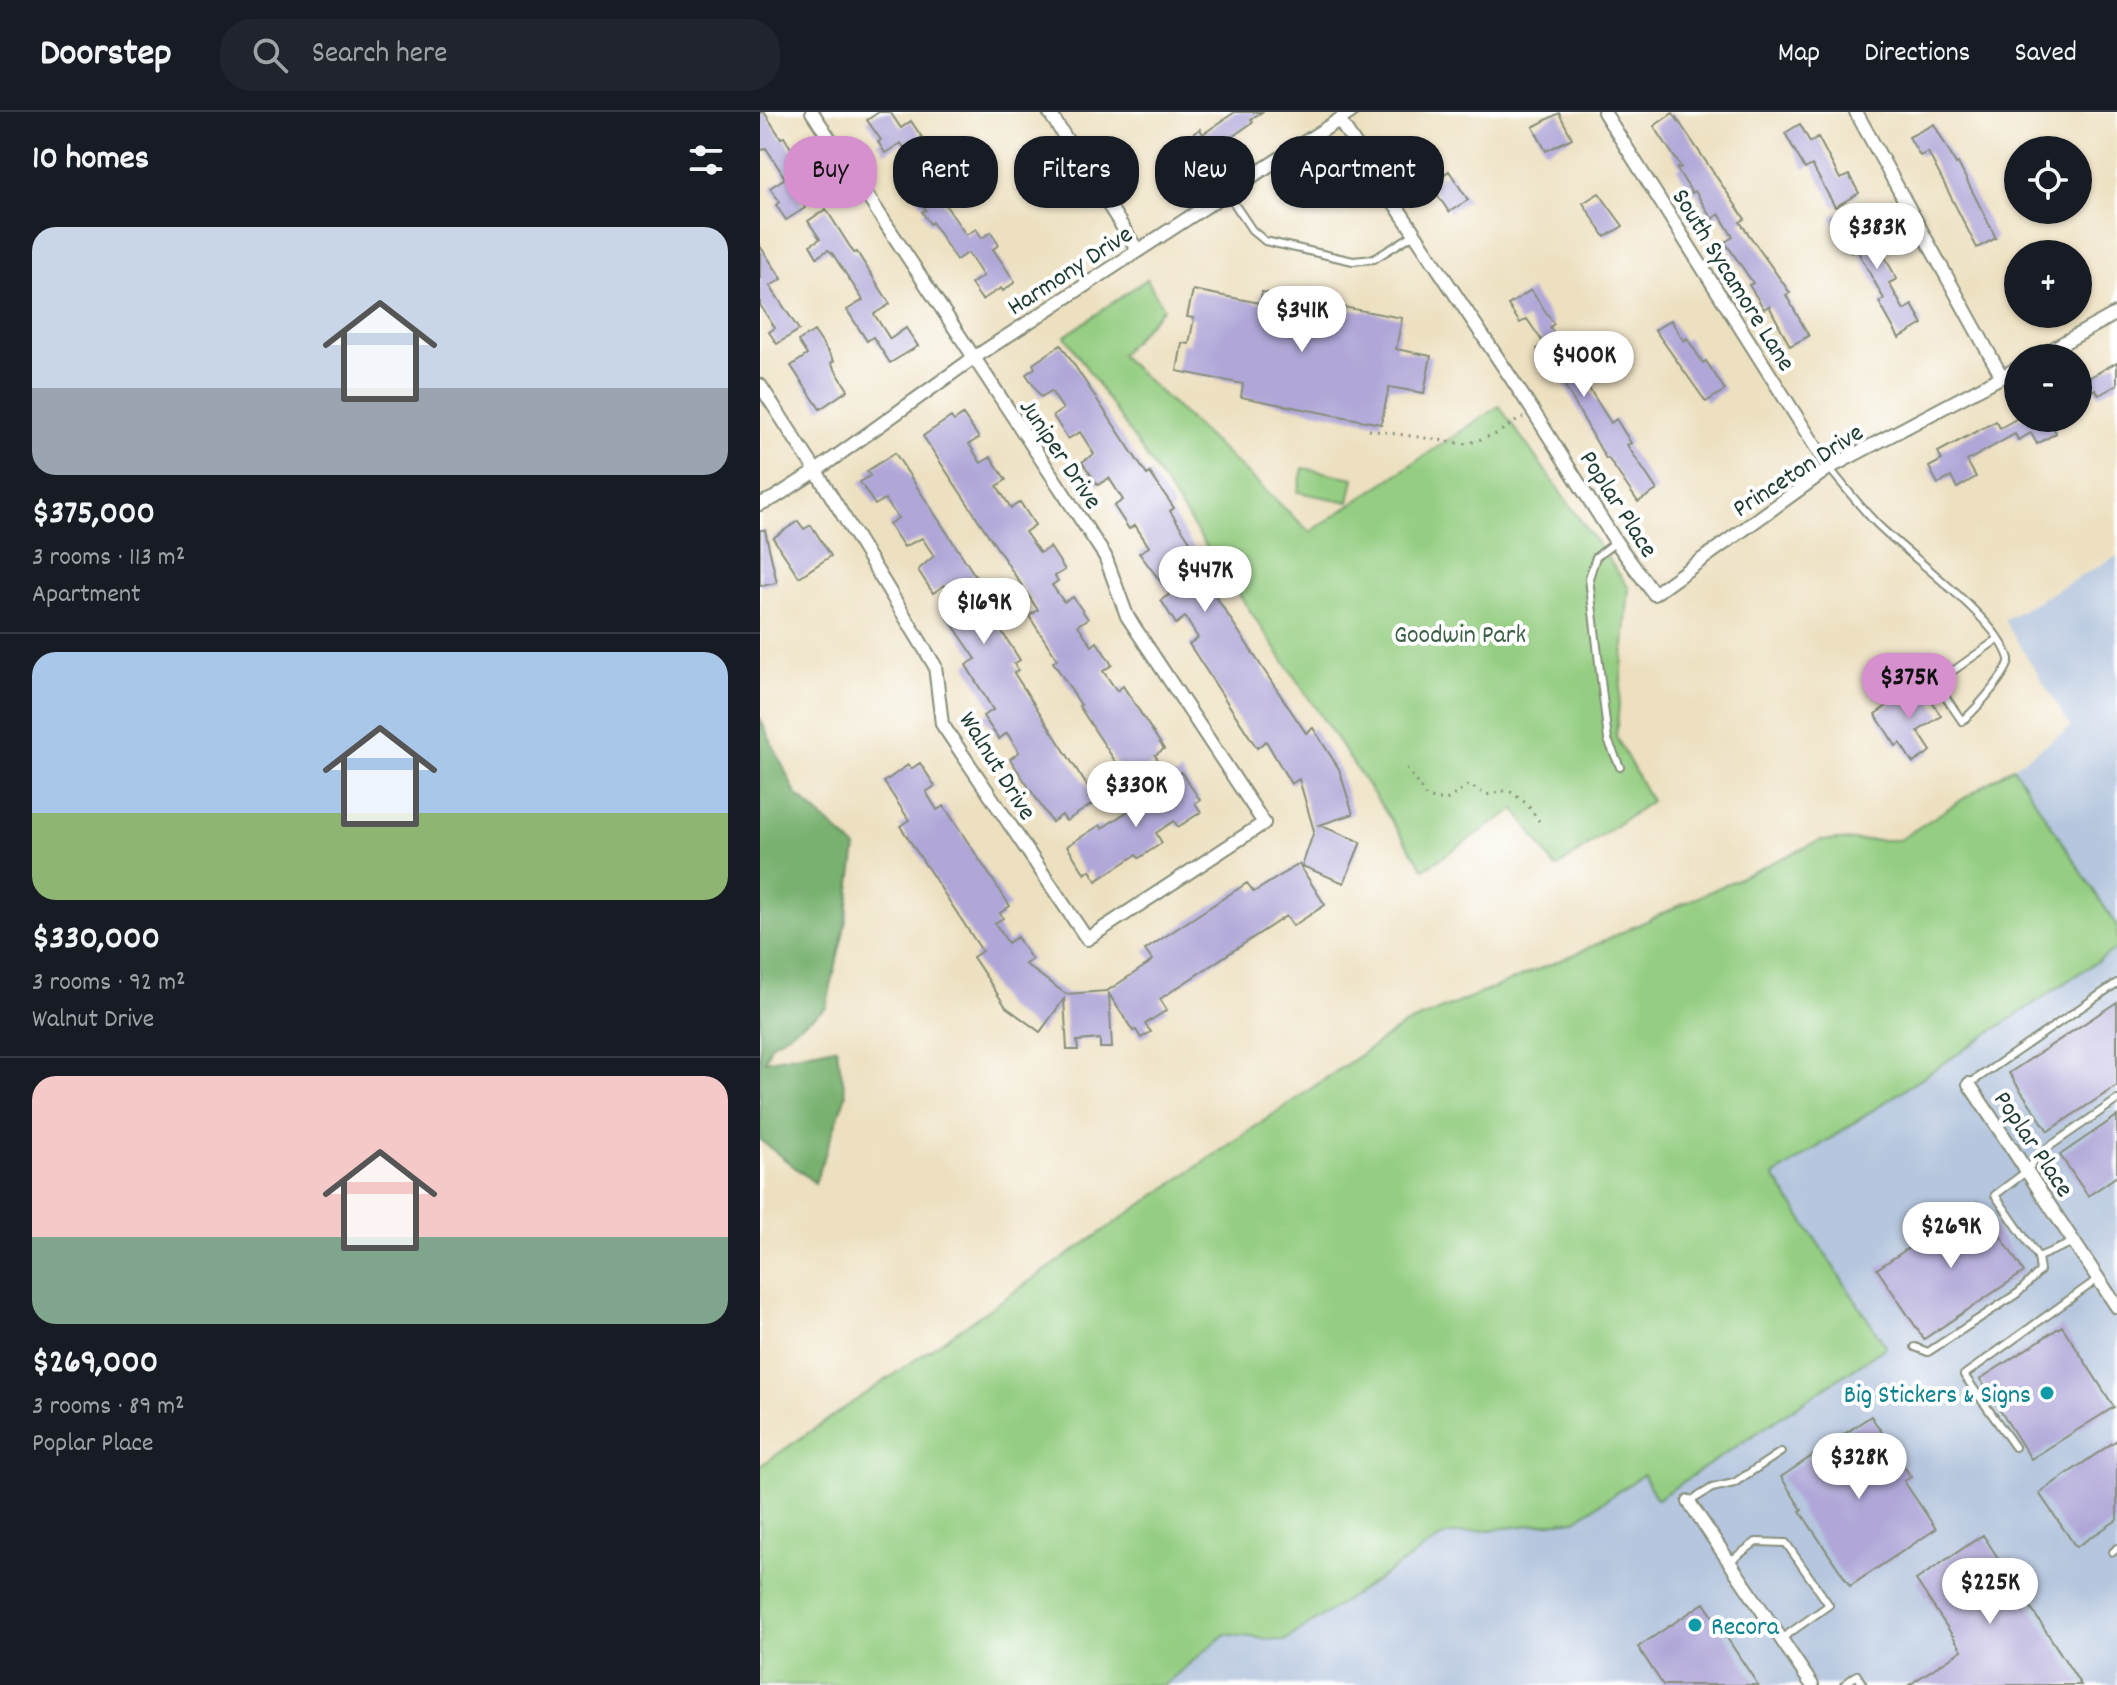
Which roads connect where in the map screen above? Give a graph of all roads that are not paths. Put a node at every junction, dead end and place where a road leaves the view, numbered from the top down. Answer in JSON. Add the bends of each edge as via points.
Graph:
{"nodes":[{"id":1,"x":812,"y":112,"type":"edge"},
{"id":2,"x":1049,"y":112,"type":"edge"},
{"id":3,"x":1351,"y":112,"type":"edge"},
{"id":4,"x":1604,"y":112,"type":"edge"},
{"id":5,"x":1856,"y":112,"type":"edge"},
{"id":6,"x":1339,"y":120,"type":"junction"},
{"id":7,"x":1255,"y":175,"type":"edge"},
{"id":8,"x":1204,"y":208,"type":"edge"},
{"id":9,"x":1237,"y":208,"type":"edge"},
{"id":10,"x":1416,"y":233,"type":"junction"},
{"id":11,"x":1138,"y":251,"type":"junction"},
{"id":12,"x":2117,"y":313,"type":"edge"},
{"id":13,"x":2061,"y":344,"type":"edge"},
{"id":14,"x":972,"y":359,"type":"junction"},
{"id":15,"x":2002,"y":377,"type":"joint"},
{"id":16,"x":760,"y":385,"type":"edge"},
{"id":17,"x":1829,"y":468,"type":"junction"},
{"id":18,"x":816,"y":471,"type":"junction"},
{"id":19,"x":760,"y":504,"type":"edge"},
{"id":20,"x":1616,"y":542,"type":"junction"},
{"id":21,"x":1652,"y":591,"type":"joint"},
{"id":22,"x":1998,"y":639,"type":"junction"},
{"id":23,"x":1620,"y":767,"type":"dead end"},
{"id":24,"x":1264,"y":823,"type":"joint"},
{"id":25,"x":2117,"y":983,"type":"edge"},
{"id":26,"x":1969,"y":1084,"type":"joint"},
{"id":27,"x":2117,"y":1100,"type":"edge"},
{"id":28,"x":2027,"y":1171,"type":"junction"},
{"id":29,"x":2074,"y":1242,"type":"junction"},
{"id":30,"x":2038,"y":1257,"type":"junction"},
{"id":31,"x":2098,"y":1279,"type":"junction"},
{"id":32,"x":2117,"y":1307,"type":"edge"},
{"id":33,"x":1915,"y":1347,"type":"dead end"},
{"id":34,"x":2015,"y":1447,"type":"dead end"},
{"id":35,"x":1781,"y":1452,"type":"dead end"},
{"id":36,"x":1689,"y":1502,"type":"joint"},
{"id":37,"x":1729,"y":1562,"type":"junction"},
{"id":38,"x":1781,"y":1639,"type":"junction"},
{"id":39,"x":1812,"y":1685,"type":"edge"},
{"id":40,"x":1844,"y":1685,"type":"edge"},
{"id":41,"x":1863,"y":1685,"type":"edge"}],
"edges":[{"from":1,"to":14,"type":"street","name":"Juniper Drive"},
{"from":2,"to":11,"type":"street"},
{"from":3,"to":6,"type":"street","name":"Harmony Drive"},
{"from":4,"to":17,"type":"street","name":"South Sycamore Lane"},
{"from":5,"to":15,"type":"street"},
{"from":6,"to":7,"type":"street","name":"Harmony Drive"},
{"from":6,"to":10,"type":"street","name":"Poplar Place"},
{"from":8,"to":11,"type":"street","name":"Harmony Drive"},
{"from":9,"to":10,"type":"lane","via":[[1265,241],[1353,261],[1374,259]]},
{"from":10,"to":20,"type":"street","name":"Poplar Place"},
{"from":11,"to":14,"type":"street","name":"Harmony Drive"},
{"from":12,"to":13,"type":"street"},
{"from":14,"to":18,"type":"street","name":"Harmony Drive"},
{"from":14,"to":24,"type":"street","name":"Juniper Drive","via":[[1105,556],[1127,616]]},
{"from":15,"to":17,"type":"street","name":"Princeton Drive"},
{"from":16,"to":18,"type":"street","name":"Walnut Drive"},
{"from":17,"to":21,"type":"street","name":"Princeton Drive"},
{"from":17,"to":22,"type":"lane","via":[[1875,522],[1983,617]]},
{"from":18,"to":19,"type":"street","name":"Harmony Drive"},
{"from":18,"to":24,"type":"street","name":"Walnut Drive","via":[[935,666],[942,724],[1087,939]]},
{"from":20,"to":21,"type":"street","name":"Poplar Place"},
{"from":20,"to":23,"type":"lane","via":[[1596,557],[1589,578],[1606,725]]},
{"from":22,"to":22,"type":"lane","via":[[2009,664],[1962,721],[1936,683]]},
{"from":25,"to":26,"type":"lane"},
{"from":26,"to":28,"type":"street","name":"Poplar Place"},
{"from":27,"to":28,"type":"lane","via":[[2040,1153]]},
{"from":28,"to":29,"type":"street","name":"Poplar Place"},
{"from":28,"to":30,"type":"lane","via":[[1995,1195]]},
{"from":29,"to":30,"type":"lane"},
{"from":29,"to":31,"type":"street","name":"Poplar Place"},
{"from":30,"to":33,"type":"lane","via":[[2040,1271],[2018,1293],[1928,1352]]},
{"from":31,"to":32,"type":"street","name":"Poplar Place"},
{"from":31,"to":34,"type":"lane","via":[[1964,1375]]},
{"from":35,"to":36,"type":"lane","via":[[1734,1483]]},
{"from":36,"to":37,"type":"street"},
{"from":37,"to":38,"type":"street"},
{"from":37,"to":38,"type":"lane","via":[[1756,1542],[1786,1543],[1829,1605]]},
{"from":38,"to":39,"type":"street"},
{"from":40,"to":41,"type":"lane","via":[[1857,1675]]}]}
